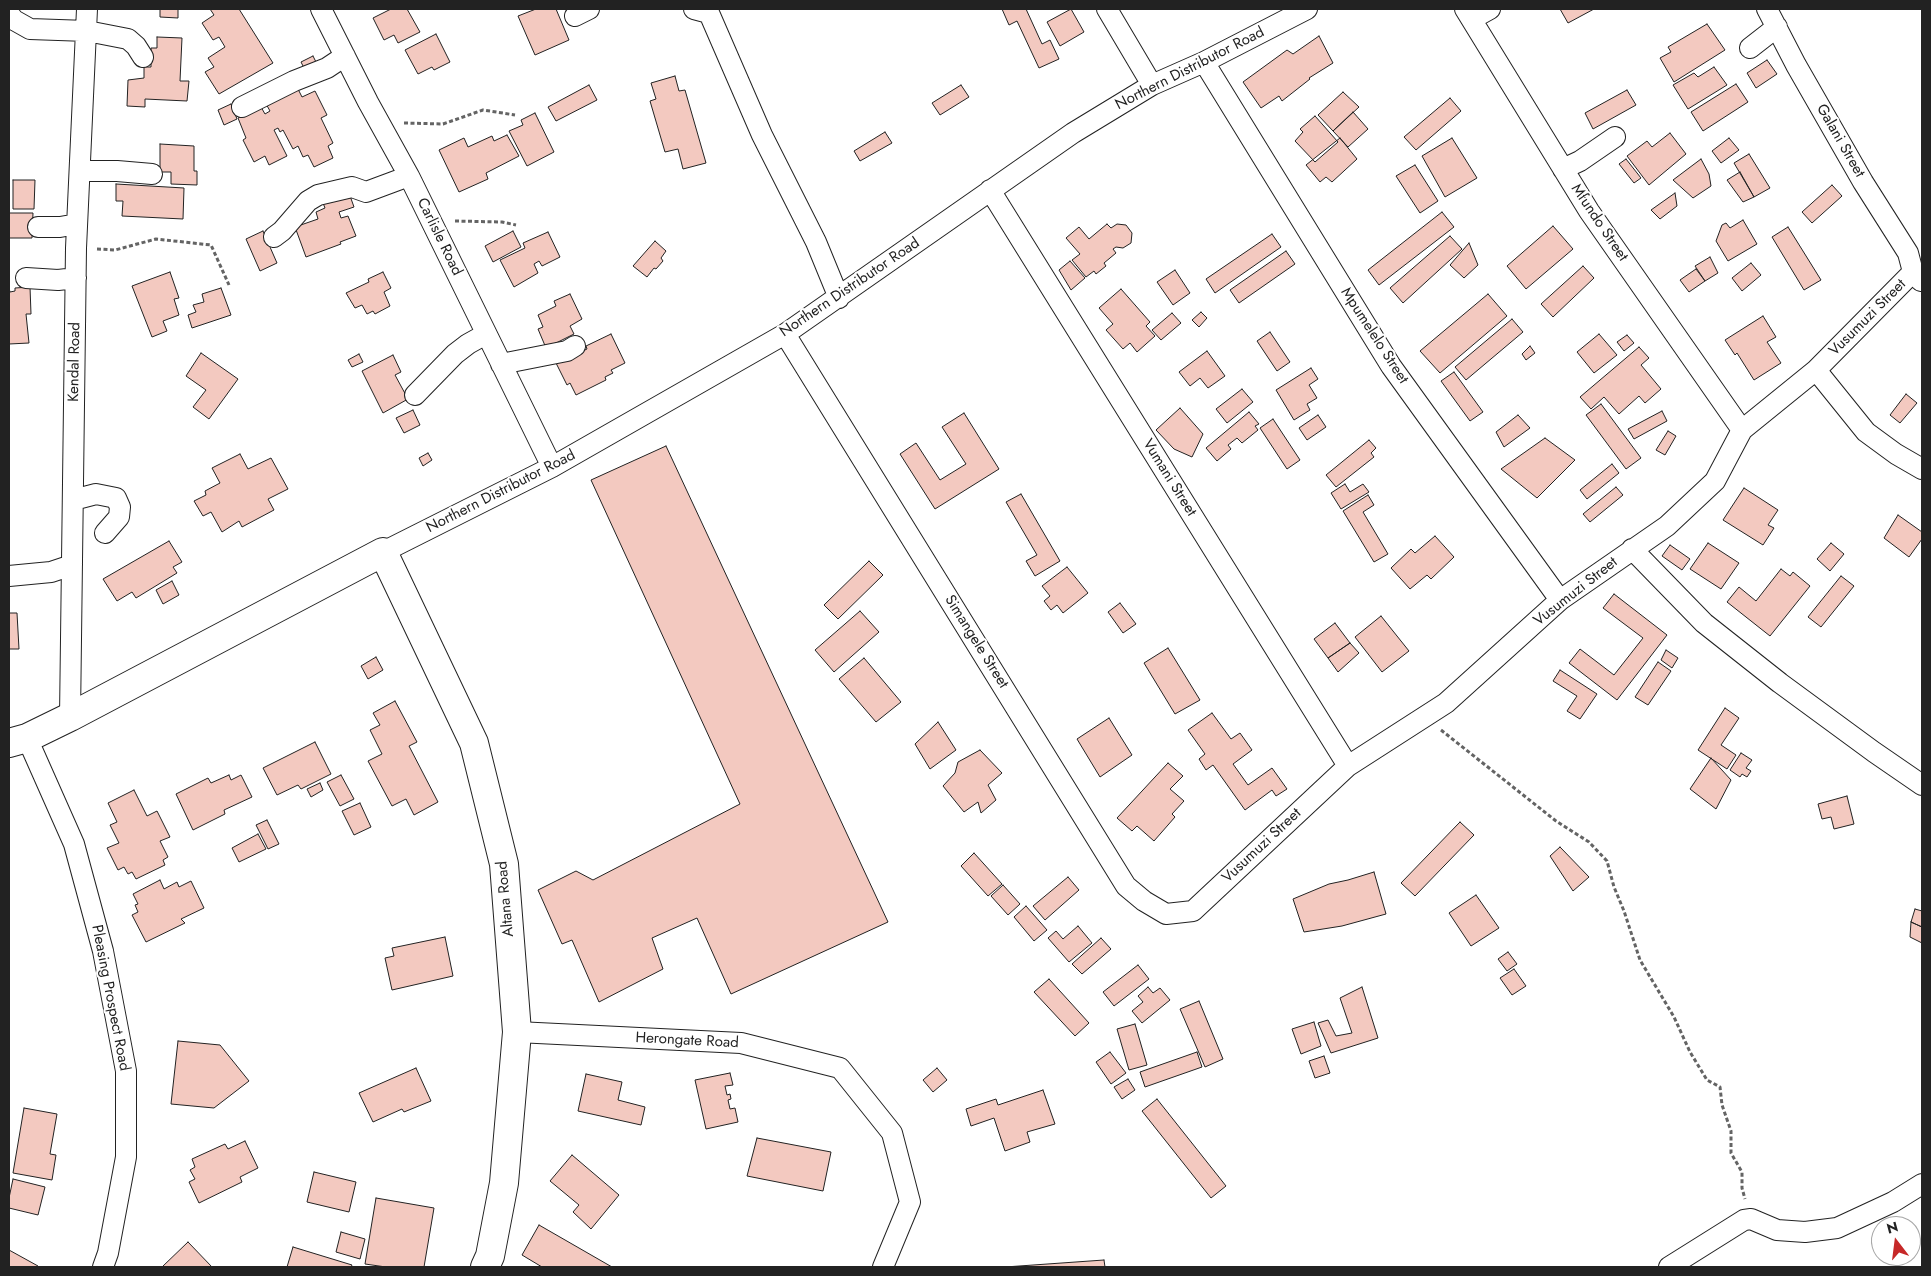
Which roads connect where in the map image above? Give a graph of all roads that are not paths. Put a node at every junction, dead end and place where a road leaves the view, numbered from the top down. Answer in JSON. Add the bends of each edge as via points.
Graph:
{"nodes":[{"id":1,"x":87,"y":9,"type":"edge"},
{"id":2,"x":321,"y":9,"type":"edge"},
{"id":3,"x":694,"y":9,"type":"edge"},
{"id":4,"x":1107,"y":9,"type":"edge"},
{"id":5,"x":1308,"y":9,"type":"edge"},
{"id":6,"x":1490,"y":9,"type":"edge"},
{"id":7,"x":1768,"y":9,"type":"edge"},
{"id":8,"x":9,"y":14,"type":"edge"},
{"id":9,"x":1469,"y":14,"type":"edge"},
{"id":10,"x":1777,"y":27,"type":"junction"},
{"id":11,"x":87,"y":31,"type":"junction"},
{"id":12,"x":1750,"y":48,"type":"dead end"},
{"id":13,"x":345,"y":56,"type":"junction"},
{"id":14,"x":143,"y":57,"type":"dead end"},
{"id":15,"x":1204,"y":62,"type":"junction"},
{"id":16,"x":1152,"y":85,"type":"junction"},
{"id":17,"x":242,"y":107,"type":"dead end"},
{"id":18,"x":1615,"y":137,"type":"dead end"},
{"id":19,"x":1563,"y":169,"type":"junction"},
{"id":20,"x":80,"y":171,"type":"junction"},
{"id":21,"x":152,"y":174,"type":"dead end"},
{"id":22,"x":409,"y":176,"type":"junction"},
{"id":23,"x":990,"y":190,"type":"junction"},
{"id":24,"x":77,"y":224,"type":"junction"},
{"id":25,"x":38,"y":227,"type":"dead end"},
{"id":26,"x":274,"y":237,"type":"dead end"},
{"id":27,"x":1918,"y":277,"type":"edge"},
{"id":28,"x":26,"y":278,"type":"dead end"},
{"id":29,"x":76,"y":278,"type":"junction"},
{"id":30,"x":839,"y":298,"type":"junction"},
{"id":31,"x":486,"y":334,"type":"junction"},
{"id":32,"x":785,"y":334,"type":"junction"},
{"id":33,"x":575,"y":346,"type":"dead end"},
{"id":34,"x":501,"y":364,"type":"junction"},
{"id":35,"x":1816,"y":370,"type":"junction"},
{"id":36,"x":415,"y":395,"type":"dead end"},
{"id":37,"x":1742,"y":430,"type":"junction"},
{"id":38,"x":552,"y":467,"type":"junction"},
{"id":39,"x":1922,"y":469,"type":"edge"},
{"id":40,"x":73,"y":500,"type":"junction"},
{"id":41,"x":106,"y":533,"type":"dead end"},
{"id":42,"x":1632,"y":549,"type":"junction"},
{"id":43,"x":383,"y":552,"type":"junction"},
{"id":44,"x":72,"y":565,"type":"junction"},
{"id":45,"x":9,"y":576,"type":"edge"},
{"id":46,"x":1560,"y":600,"type":"junction"},
{"id":47,"x":70,"y":716,"type":"junction"},
{"id":48,"x":18,"y":740,"type":"edge"},
{"id":49,"x":1348,"y":766,"type":"junction"},
{"id":50,"x":1922,"y":785,"type":"edge"},
{"id":51,"x":1193,"y":911,"type":"joint"},
{"id":52,"x":517,"y":1032,"type":"junction"},
{"id":53,"x":1922,"y":1184,"type":"edge"},
{"id":54,"x":103,"y":1267,"type":"edge"},
{"id":55,"x":485,"y":1267,"type":"edge"},
{"id":56,"x":883,"y":1267,"type":"edge"},
{"id":57,"x":1669,"y":1267,"type":"edge"}],
"edges":[{"from":1,"to":11,"type":"street","name":"Kendal Road"},
{"from":2,"to":13,"type":"street","name":"Carlisle Road"},
{"from":3,"to":30,"type":"street","via":[[709,13]]},
{"from":4,"to":16,"type":"street"},
{"from":5,"to":15,"type":"street","name":"Northern Distributor Road"},
{"from":6,"to":9,"type":"street"},
{"from":7,"to":10,"type":"street","name":"Galani Street"},
{"from":8,"to":11,"type":"street","via":[[30,29]]},
{"from":9,"to":19,"type":"street","name":"Mfundo Street"},
{"from":10,"to":12,"type":"street"},
{"from":10,"to":27,"type":"street","name":"Galani Street","via":[[1859,174],[1908,253]]},
{"from":11,"to":14,"type":"street","via":[[128,39]]},
{"from":11,"to":20,"type":"street","name":"Kendal Road"},
{"from":13,"to":17,"type":"street","via":[[327,68]]},
{"from":13,"to":22,"type":"street","name":"Carlisle Road"},
{"from":15,"to":16,"type":"street","name":"Northern Distributor Road"},
{"from":15,"to":46,"type":"street","name":"Mpumelelo Street","via":[[1391,366]]},
{"from":16,"to":23,"type":"street","name":"Northern Distributor Road","via":[[1073,133]]},
{"from":18,"to":19,"type":"street"},
{"from":19,"to":37,"type":"street","name":"Mfundo Street"},
{"from":20,"to":21,"type":"street","via":[[117,170]]},
{"from":20,"to":24,"type":"street","name":"Kendal Road"},
{"from":22,"to":26,"type":"street","via":[[366,192],[352,187],[318,195],[308,201]]},
{"from":22,"to":31,"type":"street","name":"Carlisle Road"},
{"from":23,"to":30,"type":"street","name":"Northern Distributor Road"},
{"from":23,"to":49,"type":"street","name":"Vumani Street"},
{"from":24,"to":25,"type":"street"},
{"from":24,"to":29,"type":"street","name":"Kendal Road"},
{"from":27,"to":35,"type":"street","name":"Vusumuzi Street"},
{"from":28,"to":29,"type":"street"},
{"from":29,"to":40,"type":"street","name":"Kendal Road"},
{"from":30,"to":32,"type":"street","name":"Northern Distributor Road"},
{"from":31,"to":34,"type":"street","name":"Carlisle Road"},
{"from":31,"to":36,"type":"street","via":[[455,354]]},
{"from":32,"to":38,"type":"street","name":"Northern Distributor Road"},
{"from":32,"to":51,"type":"street","name":"Simangele Street","via":[[1126,886],[1166,914]]},
{"from":33,"to":34,"type":"street","via":[[567,351]]},
{"from":34,"to":38,"type":"street","name":"Carlisle Road"},
{"from":35,"to":37,"type":"street","name":"Vusumuzi Street"},
{"from":35,"to":39,"type":"street","via":[[1866,432]]},
{"from":37,"to":42,"type":"street","name":"Vusumuzi Street","via":[[1714,481],[1667,526]]},
{"from":38,"to":43,"type":"street","name":"Northern Distributor Road"},
{"from":40,"to":41,"type":"street","via":[[96,494],[116,498],[120,507],[119,517]]},
{"from":40,"to":44,"type":"street","name":"Kendal Road"},
{"from":42,"to":46,"type":"street","name":"Vusumuzi Street"},
{"from":42,"to":50,"type":"street","via":[[1704,623],[1780,683]]},
{"from":43,"to":47,"type":"main road"},
{"from":43,"to":52,"type":"main road","name":"Altana Road","via":[[474,743],[504,864]]},
{"from":44,"to":45,"type":"street","via":[[51,572]]},
{"from":44,"to":47,"type":"street","name":"Kendal Road"},
{"from":46,"to":49,"type":"street","name":"Vusumuzi Street","via":[[1446,703]]},
{"from":47,"to":48,"type":"main road"},
{"from":48,"to":54,"type":"street","name":"Pleasing Prospect Road","via":[[74,844],[103,951],[126,1071],[126,1157]]},
{"from":49,"to":51,"type":"street","name":"Vusumuzi Street"},
{"from":52,"to":55,"type":"main road","name":"Altana Road","via":[[504,1182]]},
{"from":52,"to":56,"type":"street","name":"Herongate Road","via":[[741,1043],[840,1068],[892,1133],[910,1202]]},
{"from":53,"to":57,"type":"street","via":[[1838,1228],[1805,1232],[1777,1230],[1752,1219],[1744,1220]]}]}
